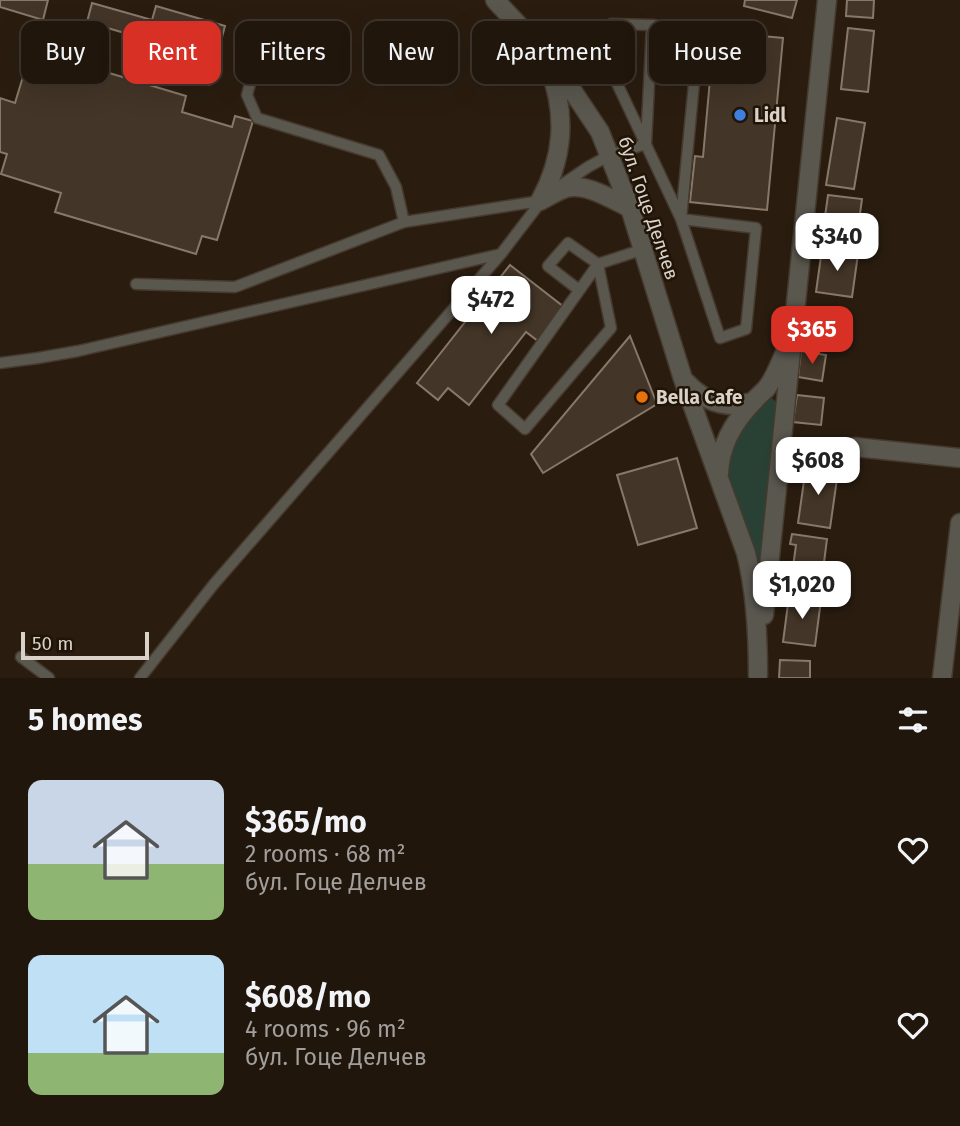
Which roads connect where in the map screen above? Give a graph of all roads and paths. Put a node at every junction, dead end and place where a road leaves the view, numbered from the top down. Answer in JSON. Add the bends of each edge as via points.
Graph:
{"nodes":[{"id":1,"x":495,"y":0,"type":"edge"},
{"id":2,"x":827,"y":0,"type":"edge"},
{"id":3,"x":515,"y":21,"type":"edge"},
{"id":4,"x":649,"y":25,"type":"edge"},
{"id":5,"x":250,"y":84,"type":"edge"},
{"id":6,"x":555,"y":84,"type":"edge"},
{"id":7,"x":568,"y":84,"type":"edge"},
{"id":8,"x":649,"y":84,"type":"edge"},
{"id":9,"x":694,"y":84,"type":"edge"},
{"id":10,"x":646,"y":144,"type":"junction"},
{"id":11,"x":610,"y":155,"type":"junction"},
{"id":12,"x":540,"y":201,"type":"junction"},
{"id":13,"x":630,"y":208,"type":"junction"},
{"id":14,"x":681,"y":219,"type":"junction"},
{"id":15,"x":404,"y":222,"type":"junction"},
{"id":16,"x":644,"y":249,"type":"junction"},
{"id":17,"x":502,"y":254,"type":"junction"},
{"id":18,"x":598,"y":264,"type":"junction"},
{"id":19,"x":136,"y":284,"type":"dead end"},
{"id":20,"x":579,"y":290,"type":"junction"},
{"id":21,"x":792,"y":335,"type":"junction"},
{"id":22,"x":0,"y":363,"type":"edge"},
{"id":23,"x":683,"y":379,"type":"junction"},
{"id":24,"x":753,"y":402,"type":"junction"},
{"id":25,"x":855,"y":447,"type":"dead end"},
{"id":26,"x":960,"y":457,"type":"edge"},
{"id":27,"x":719,"y":481,"type":"junction"},
{"id":28,"x":960,"y":523,"type":"edge"},
{"id":29,"x":21,"y":657,"type":"dead end"},
{"id":30,"x":758,"y":676,"type":"edge"},
{"id":31,"x":48,"y":678,"type":"edge"},
{"id":32,"x":140,"y":678,"type":"edge"},
{"id":33,"x":942,"y":678,"type":"edge"}],
"edges":[{"from":1,"to":3,"type":"street","name":"бул. Гоце Делчев"},
{"from":2,"to":21,"type":"street","name":"бул. Гоце Делчев"},
{"from":4,"to":10,"type":"lane","via":[[611,24],[606,60]]},
{"from":5,"to":15,"type":"lane","via":[[247,95],[257,118],[379,155],[396,187]]},
{"from":6,"to":12,"type":"street","via":[[561,130],[554,172]]},
{"from":7,"to":11,"type":"street","name":"бул. Гоце Делчев"},
{"from":8,"to":10,"type":"lane"},
{"from":9,"to":14,"type":"lane"},
{"from":10,"to":11,"type":"lane"},
{"from":10,"to":14,"type":"lane"},
{"from":11,"to":12,"type":"lane"},
{"from":11,"to":13,"type":"street","name":"бул. Гоце Делчев"},
{"from":12,"to":13,"type":"street","via":[[577,187]]},
{"from":12,"to":15,"type":"lane"},
{"from":12,"to":17,"type":"lane"},
{"from":13,"to":16,"type":"street","name":"бул. Гоце Делчев"},
{"from":14,"to":14,"type":"lane","via":[[720,338],[746,330],[756,228]]},
{"from":15,"to":19,"type":"lane","via":[[235,287]]},
{"from":16,"to":18,"type":"lane"},
{"from":16,"to":23,"type":"street","name":"бул. Гоце Делчев"},
{"from":17,"to":22,"type":"lane","via":[[78,351]]},
{"from":17,"to":32,"type":"lane","via":[[214,583]]},
{"from":18,"to":20,"type":"lane"},
{"from":18,"to":20,"type":"lane","via":[[568,243],[548,266]]},
{"from":18,"to":20,"type":"lane","via":[[611,328],[525,429],[498,405]]},
{"from":21,"to":24,"type":"street","name":"бул. Гоце Делчев","via":[[776,373]]},
{"from":21,"to":30,"type":"street","name":"бул. Гоце Делчев"},
{"from":23,"to":24,"type":"street","via":[[696,394],[709,400],[736,405]]},
{"from":23,"to":27,"type":"street","name":"бул. Гоце Делчев"},
{"from":24,"to":27,"type":"street","name":"бул. Гоце Делчев","via":[[723,446]]},
{"from":25,"to":26,"type":"street"},
{"from":27,"to":30,"type":"street","name":"бул. Гоце Делчев","via":[[753,579]]},
{"from":28,"to":33,"type":"street"},
{"from":29,"to":31,"type":"lane"}]}
